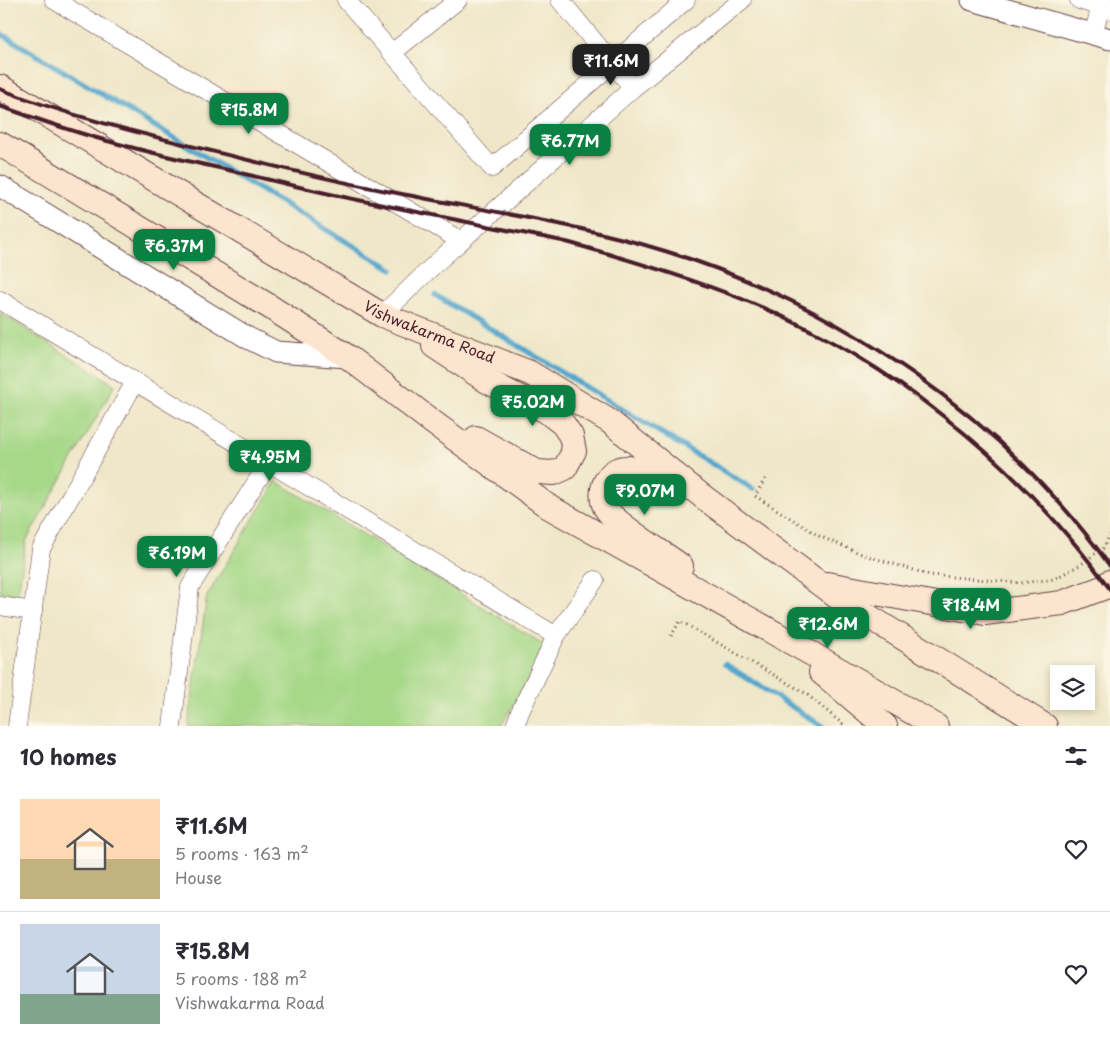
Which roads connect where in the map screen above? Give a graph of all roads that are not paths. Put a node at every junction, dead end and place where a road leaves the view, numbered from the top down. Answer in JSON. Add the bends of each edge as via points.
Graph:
{"nodes":[{"id":1,"x":54,"y":0,"type":"edge"},
{"id":2,"x":346,"y":0,"type":"edge"},
{"id":3,"x":458,"y":0,"type":"edge"},
{"id":4,"x":560,"y":0,"type":"edge"},
{"id":5,"x":686,"y":0,"type":"edge"},
{"id":6,"x":742,"y":0,"type":"edge"},
{"id":7,"x":972,"y":0,"type":"edge"},
{"id":8,"x":1079,"y":0,"type":"edge"},
{"id":9,"x":1105,"y":6,"type":"edge"},
{"id":10,"x":1101,"y":37,"type":"edge"},
{"id":11,"x":392,"y":53,"type":"junction"},
{"id":12,"x":613,"y":63,"type":"junction"},
{"id":13,"x":0,"y":87,"type":"edge"},
{"id":14,"x":633,"y":88,"type":"junction"},
{"id":15,"x":0,"y":144,"type":"edge"},
{"id":16,"x":0,"y":186,"type":"edge"},
{"id":17,"x":461,"y":241,"type":"junction"},
{"id":18,"x":0,"y":300,"type":"edge"},
{"id":19,"x":382,"y":315,"type":"junction"},
{"id":20,"x":407,"y":326,"type":"junction"},
{"id":21,"x":348,"y":357,"type":"junction"},
{"id":22,"x":135,"y":382,"type":"junction"},
{"id":23,"x":431,"y":421,"type":"junction"},
{"id":24,"x":269,"y":462,"type":"junction"},
{"id":25,"x":702,"y":496,"type":"junction"},
{"id":26,"x":595,"y":580,"type":"dead end"},
{"id":27,"x":818,"y":582,"type":"junction"},
{"id":28,"x":1110,"y":582,"type":"edge"},
{"id":29,"x":723,"y":604,"type":"junction"},
{"id":30,"x":0,"y":606,"type":"edge"},
{"id":31,"x":33,"y":611,"type":"junction"},
{"id":32,"x":556,"y":636,"type":"junction"},
{"id":33,"x":804,"y":650,"type":"junction"},
{"id":34,"x":17,"y":726,"type":"edge"},
{"id":35,"x":172,"y":726,"type":"edge"},
{"id":36,"x":514,"y":726,"type":"edge"},
{"id":37,"x":885,"y":726,"type":"edge"},
{"id":38,"x":936,"y":726,"type":"edge"},
{"id":39,"x":1046,"y":726,"type":"edge"}],
"edges":[{"from":1,"to":17,"type":"street"},
{"from":2,"to":11,"type":"street"},
{"from":3,"to":11,"type":"street"},
{"from":4,"to":12,"type":"street"},
{"from":5,"to":12,"type":"street"},
{"from":6,"to":14,"type":"street"},
{"from":7,"to":10,"type":"street"},
{"from":8,"to":9,"type":"street"},
{"from":9,"to":10,"type":"street"},
{"from":11,"to":12,"type":"street","via":[[492,168]]},
{"from":12,"to":14,"type":"street"},
{"from":13,"to":19,"type":"main road","name":"Vishwakarma Road"},
{"from":14,"to":17,"type":"street"},
{"from":15,"to":21,"type":"main road"},
{"from":16,"to":21,"type":"street","via":[[276,352]]},
{"from":17,"to":19,"type":"street"},
{"from":18,"to":22,"type":"street"},
{"from":19,"to":20,"type":"main road","name":"Vishwakarma Road"},
{"from":20,"to":23,"type":"main road","via":[[487,381],[546,411],[563,424],[571,436],[574,451],[566,468],[554,473],[537,472],[482,440]]},
{"from":20,"to":25,"type":"main road","name":"Vishwakarma Road","via":[[530,373],[609,421]]},
{"from":21,"to":23,"type":"main road"},
{"from":22,"to":24,"type":"street"},
{"from":22,"to":31,"type":"street","via":[[41,549]]},
{"from":23,"to":29,"type":"main road","via":[[549,507]]},
{"from":24,"to":32,"type":"street"},
{"from":24,"to":35,"type":"street","via":[[190,587]]},
{"from":25,"to":27,"type":"main road","name":"Vishwakarma Road"},
{"from":25,"to":29,"type":"main road","via":[[632,468],[617,469],[606,478],[602,490],[605,506],[617,521],[683,567]]},
{"from":26,"to":32,"type":"street"},
{"from":27,"to":28,"type":"main road","via":[[985,613],[1062,603],[1105,587]]},
{"from":27,"to":39,"type":"main road","name":"Vishwakarma Road"},
{"from":29,"to":33,"type":"main road"},
{"from":30,"to":31,"type":"street"},
{"from":31,"to":34,"type":"street"},
{"from":32,"to":36,"type":"street"},
{"from":33,"to":37,"type":"main road","via":[[820,671]]},
{"from":33,"to":38,"type":"main road"}]}
